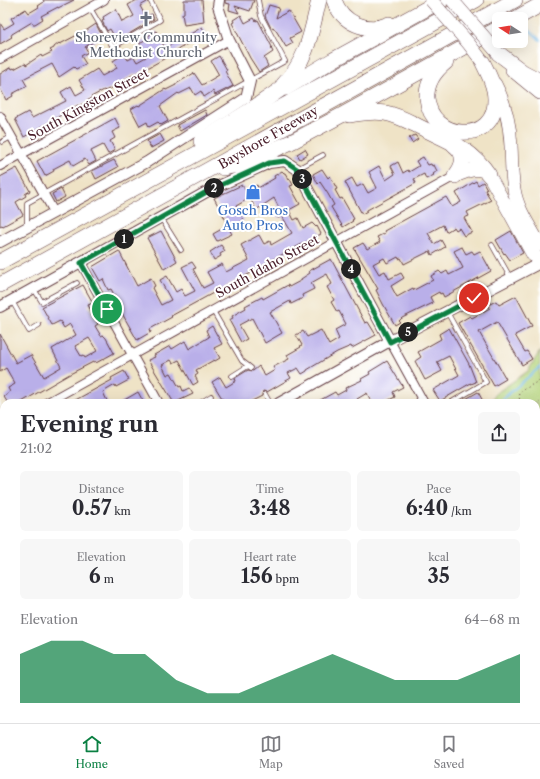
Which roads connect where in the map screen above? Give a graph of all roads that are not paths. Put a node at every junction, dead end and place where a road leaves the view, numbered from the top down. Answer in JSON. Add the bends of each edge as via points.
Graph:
{"nodes":[{"id":1,"x":104,"y":0,"type":"edge"},
{"id":2,"x":150,"y":0,"type":"edge"},
{"id":3,"x":220,"y":0,"type":"edge"},
{"id":4,"x":258,"y":0,"type":"edge"},
{"id":5,"x":319,"y":0,"type":"edge"},
{"id":6,"x":334,"y":0,"type":"edge"},
{"id":7,"x":452,"y":0,"type":"edge"},
{"id":8,"x":476,"y":0,"type":"edge"},
{"id":9,"x":515,"y":0,"type":"edge"},
{"id":10,"x":434,"y":3,"type":"edge"},
{"id":11,"x":540,"y":5,"type":"edge"},
{"id":12,"x":90,"y":8,"type":"junction"},
{"id":13,"x":528,"y":12,"type":"edge"},
{"id":14,"x":540,"y":14,"type":"edge"},
{"id":15,"x":528,"y":18,"type":"edge"},
{"id":16,"x":492,"y":32,"type":"edge"},
{"id":17,"x":485,"y":35,"type":"junction"},
{"id":18,"x":229,"y":40,"type":"junction"},
{"id":19,"x":498,"y":53,"type":"junction"},
{"id":20,"x":0,"y":59,"type":"edge"},
{"id":21,"x":482,"y":61,"type":"junction"},
{"id":22,"x":250,"y":81,"type":"junction"},
{"id":23,"x":540,"y":81,"type":"edge"},
{"id":24,"x":281,"y":89,"type":"junction"},
{"id":25,"x":540,"y":93,"type":"edge"},
{"id":26,"x":0,"y":116,"type":"edge"},
{"id":27,"x":342,"y":116,"type":"junction"},
{"id":28,"x":12,"y":136,"type":"junction"},
{"id":29,"x":445,"y":138,"type":"junction"},
{"id":30,"x":2,"y":142,"type":"dead end"},
{"id":31,"x":21,"y":154,"type":"junction"},
{"id":32,"x":323,"y":154,"type":"dead end"},
{"id":33,"x":0,"y":166,"type":"edge"},
{"id":34,"x":297,"y":169,"type":"junction"},
{"id":35,"x":210,"y":171,"type":"junction"},
{"id":36,"x":489,"y":175,"type":"junction"},
{"id":37,"x":456,"y":176,"type":"junction"},
{"id":38,"x":133,"y":189,"type":"junction"},
{"id":39,"x":43,"y":193,"type":"junction"},
{"id":40,"x":54,"y":212,"type":"junction"},
{"id":41,"x":161,"y":218,"type":"junction"},
{"id":42,"x":27,"y":227,"type":"junction"},
{"id":43,"x":0,"y":242,"type":"edge"},
{"id":44,"x":336,"y":242,"type":"junction"},
{"id":45,"x":492,"y":245,"type":"dead end"},
{"id":46,"x":181,"y":250,"type":"dead end"},
{"id":47,"x":538,"y":257,"type":"edge"},
{"id":48,"x":0,"y":262,"type":"edge"},
{"id":49,"x":81,"y":263,"type":"junction"},
{"id":50,"x":511,"y":278,"type":"junction"},
{"id":51,"x":77,"y":283,"type":"dead end"},
{"id":52,"x":0,"y":285,"type":"edge"},
{"id":53,"x":34,"y":289,"type":"junction"},
{"id":54,"x":12,"y":301,"type":"junction"},
{"id":55,"x":0,"y":307,"type":"edge"},
{"id":56,"x":213,"y":310,"type":"junction"},
{"id":57,"x":447,"y":312,"type":"junction"},
{"id":58,"x":38,"y":324,"type":"dead end"},
{"id":59,"x":390,"y":342,"type":"junction"},
{"id":60,"x":132,"y":355,"type":"junction"},
{"id":61,"x":232,"y":376,"type":"dead end"},
{"id":62,"x":265,"y":394,"type":"dead end"},
{"id":63,"x":211,"y":396,"type":"dead end"},
{"id":64,"x":53,"y":399,"type":"edge"},
{"id":65,"x":157,"y":399,"type":"edge"},
{"id":66,"x":206,"y":399,"type":"edge"},
{"id":67,"x":268,"y":399,"type":"edge"},
{"id":68,"x":286,"y":399,"type":"edge"},
{"id":69,"x":422,"y":399,"type":"edge"},
{"id":70,"x":457,"y":399,"type":"edge"}],
"edges":[{"from":1,"to":12,"type":"street"},
{"from":2,"to":12,"type":"lane","via":[[160,20],[113,47]]},
{"from":3,"to":18,"type":"street","via":[[218,6]]},
{"from":4,"to":22,"type":"lane","via":[[261,16],[285,61]]},
{"from":5,"to":24,"type":"highway","via":[[304,57]]},
{"from":6,"to":10,"type":"highway","via":[[347,20],[366,28],[386,26]]},
{"from":7,"to":19,"type":"main road","bridge":true},
{"from":8,"to":38,"type":"highway","name":"Bayshore Freeway"},
{"from":9,"to":35,"type":"highway","name":"Bayshore Freeway","via":[[284,127]]},
{"from":10,"to":21,"type":"main road","bridge":true},
{"from":10,"to":24,"type":"highway"},
{"from":11,"to":13,"type":"highway"},
{"from":12,"to":20,"type":"street"},
{"from":14,"to":15,"type":"highway"},
{"from":16,"to":17,"type":"highway"},
{"from":17,"to":21,"type":"highway","via":[[446,62],[430,80],[427,92],[428,106],[435,119],[444,127],[462,133],[475,131],[491,118],[495,105],[494,91]]},
{"from":17,"to":27,"type":"highway"},
{"from":18,"to":22,"type":"street"},
{"from":18,"to":31,"type":"street","name":"South Kingston Street"},
{"from":19,"to":23,"type":"highway"},
{"from":19,"to":25,"type":"main road","via":[[521,78]]},
{"from":21,"to":47,"type":"main road","via":[[503,101],[510,130],[514,189],[519,207],[531,229]]},
{"from":22,"to":39,"type":"lane"},
{"from":22,"to":40,"type":"street","via":[[246,98],[147,162]]},
{"from":24,"to":38,"type":"highway","via":[[194,144]]},
{"from":26,"to":28,"type":"street"},
{"from":27,"to":29,"type":"highway","via":[[371,112],[391,114]]},
{"from":27,"to":35,"type":"highway","via":[[244,164]]},
{"from":28,"to":30,"type":"lane"},
{"from":28,"to":31,"type":"street"},
{"from":29,"to":36,"type":"highway","via":[[471,154]]},
{"from":29,"to":37,"type":"highway","via":[[457,147],[462,156],[462,165]]},
{"from":31,"to":33,"type":"street","name":"South Kingston Street"},
{"from":31,"to":39,"type":"street"},
{"from":32,"to":34,"type":"lane"},
{"from":34,"to":41,"type":"street","via":[[285,161],[269,163],[210,190]]},
{"from":34,"to":44,"type":"street"},
{"from":35,"to":52,"type":"highway","name":"Bayshore Freeway"},
{"from":36,"to":37,"type":"main road","via":[[477,169]]},
{"from":36,"to":47,"type":"main road"},
{"from":37,"to":44,"type":"street","name":"South Idaho Street"},
{"from":38,"to":48,"type":"highway","name":"Bayshore Freeway"},
{"from":39,"to":40,"type":"street"},
{"from":39,"to":42,"type":"lane","via":[[27,203]]},
{"from":40,"to":42,"type":"street"},
{"from":41,"to":46,"type":"lane"},
{"from":41,"to":49,"type":"street"},
{"from":42,"to":43,"type":"street"},
{"from":44,"to":56,"type":"street","name":"South Idaho Street"},
{"from":44,"to":59,"type":"street"},
{"from":45,"to":50,"type":"lane"},
{"from":47,"to":50,"type":"street"},
{"from":49,"to":53,"type":"street"},
{"from":49,"to":60,"type":"street"},
{"from":50,"to":57,"type":"street"},
{"from":51,"to":53,"type":"lane","via":[[42,302]]},
{"from":53,"to":54,"type":"street"},
{"from":54,"to":55,"type":"street"},
{"from":54,"to":58,"type":"lane","via":[[29,331]]},
{"from":56,"to":60,"type":"street","name":"South Idaho Street"},
{"from":56,"to":61,"type":"lane","via":[[242,361],[250,367]]},
{"from":57,"to":59,"type":"street"},
{"from":57,"to":70,"type":"lane","via":[[486,382]]},
{"from":59,"to":68,"type":"street"},
{"from":59,"to":69,"type":"street"},
{"from":60,"to":64,"type":"street","name":"South Idaho Street"},
{"from":60,"to":65,"type":"street"},
{"from":62,"to":67,"type":"lane"},
{"from":63,"to":66,"type":"lane"}]}
